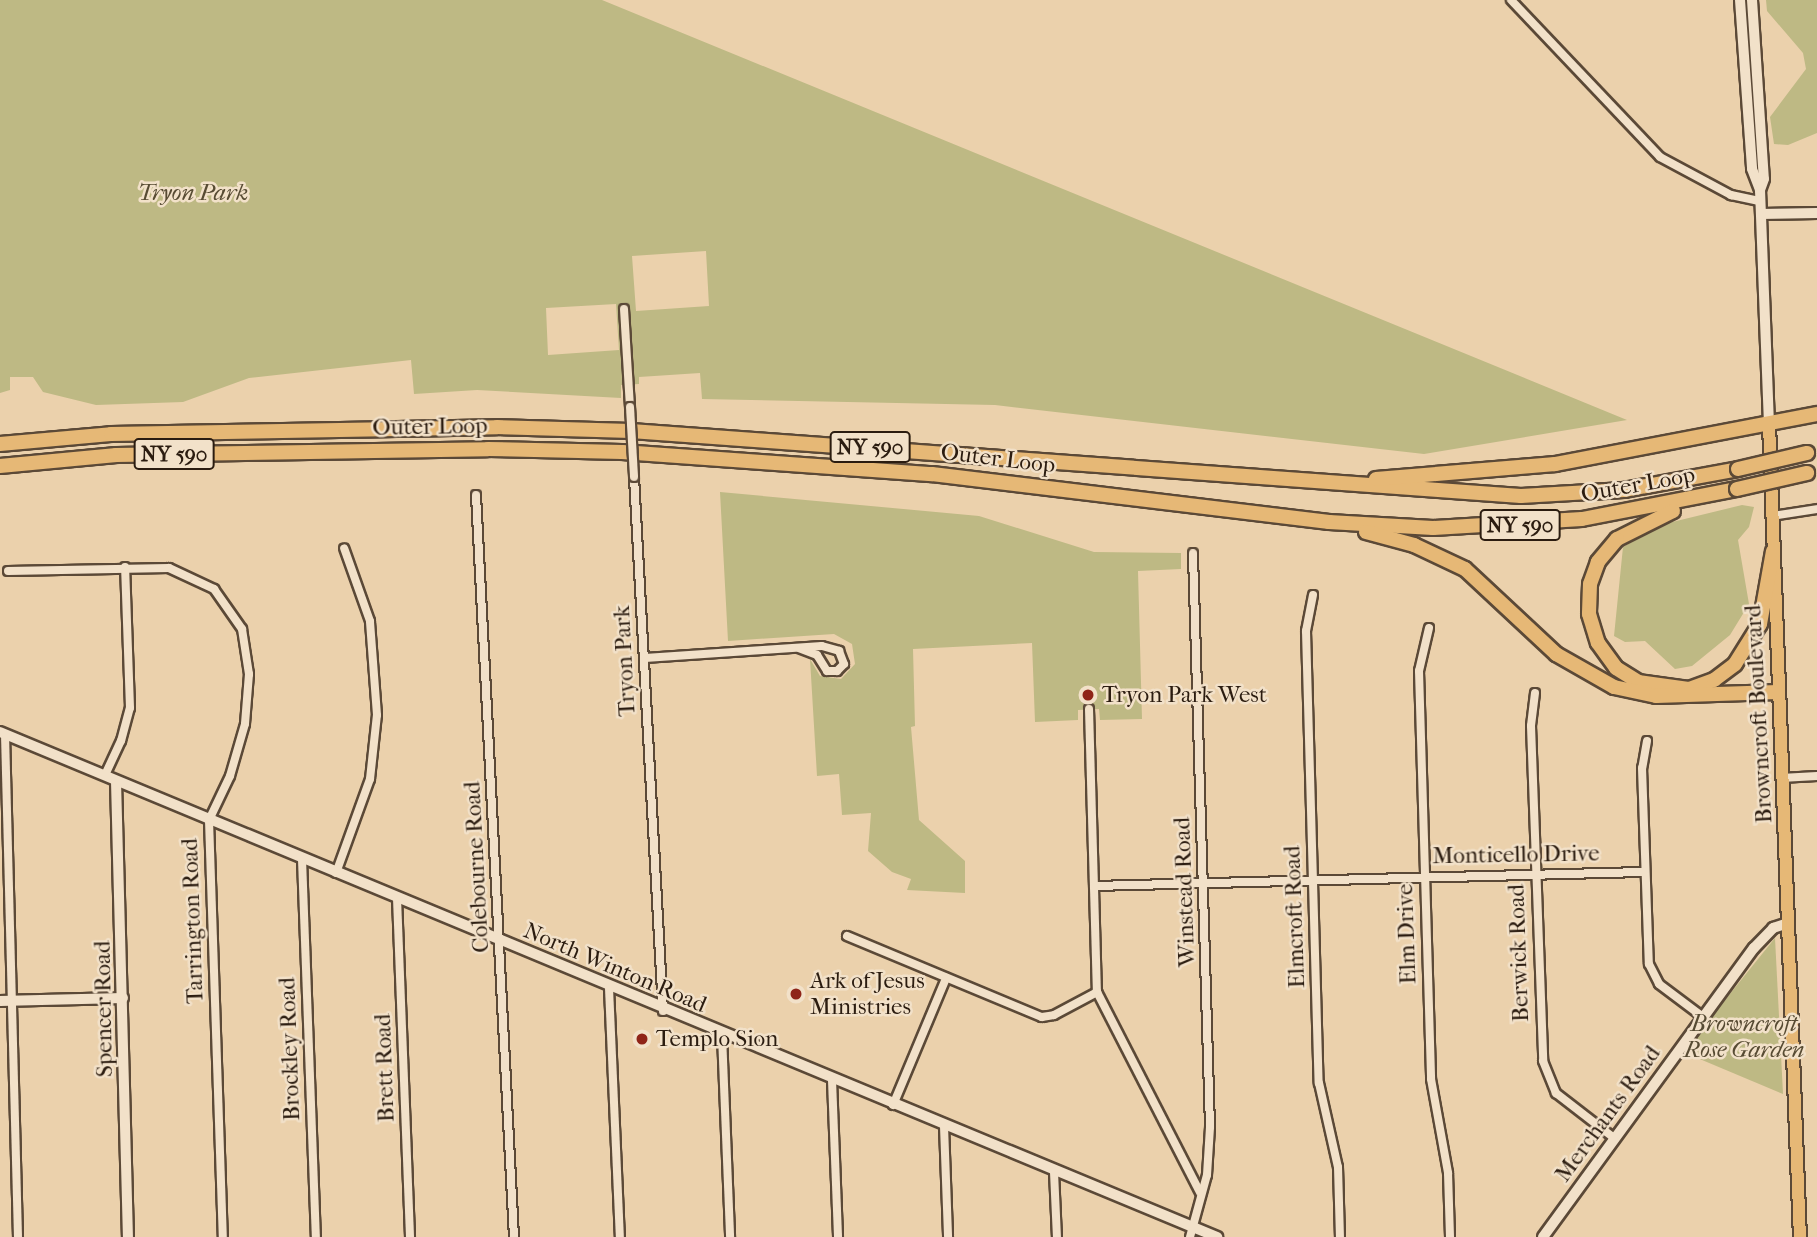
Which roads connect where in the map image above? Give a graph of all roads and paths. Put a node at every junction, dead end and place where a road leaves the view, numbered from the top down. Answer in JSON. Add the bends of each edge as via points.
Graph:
{"nodes":[{"id":1,"x":1511,"y":0,"type":"edge"},
{"id":2,"x":1740,"y":0,"type":"edge"},
{"id":3,"x":1752,"y":0,"type":"edge"},
{"id":4,"x":1760,"y":195,"type":"junction"},
{"id":5,"x":1817,"y":213,"type":"edge"},
{"id":6,"x":1761,"y":215,"type":"junction"},
{"id":7,"x":624,"y":309,"type":"dead end"},
{"id":8,"x":1817,"y":415,"type":"edge"},
{"id":9,"x":1769,"y":424,"type":"junction"},
{"id":10,"x":0,"y":444,"type":"edge"},
{"id":11,"x":1812,"y":452,"type":"edge"},
{"id":12,"x":0,"y":466,"type":"edge"},
{"id":13,"x":1812,"y":472,"type":"edge"},
{"id":14,"x":1298,"y":481,"type":"junction"},
{"id":15,"x":1737,"y":489,"type":"junction"},
{"id":16,"x":476,"y":495,"type":"dead end"},
{"id":17,"x":1817,"y":509,"type":"edge"},
{"id":18,"x":1772,"y":516,"type":"junction"},
{"id":19,"x":1300,"y":518,"type":"junction"},
{"id":20,"x":344,"y":548,"type":"dead end"},
{"id":21,"x":1773,"y":551,"type":"junction"},
{"id":22,"x":1194,"y":553,"type":"dead end"},
{"id":23,"x":125,"y":567,"type":"junction"},
{"id":24,"x":8,"y":571,"type":"dead end"},
{"id":25,"x":1313,"y":595,"type":"dead end"},
{"id":26,"x":1429,"y":628,"type":"dead end"},
{"id":27,"x":799,"y":648,"type":"junction"},
{"id":28,"x":645,"y":658,"type":"junction"},
{"id":29,"x":1666,"y":689,"type":"junction"},
{"id":30,"x":1778,"y":692,"type":"junction"},
{"id":31,"x":1535,"y":693,"type":"dead end"},
{"id":32,"x":1708,"y":695,"type":"junction"},
{"id":33,"x":1089,"y":709,"type":"dead end"},
{"id":34,"x":2,"y":733,"type":"edge"},
{"id":35,"x":1647,"y":741,"type":"dead end"},
{"id":36,"x":105,"y":775,"type":"junction"},
{"id":37,"x":1817,"y":776,"type":"edge"},
{"id":38,"x":1781,"y":778,"type":"junction"},
{"id":39,"x":116,"y":781,"type":"junction"},
{"id":40,"x":209,"y":820,"type":"junction"},
{"id":41,"x":302,"y":859,"type":"junction"},
{"id":42,"x":1645,"y":872,"type":"junction"},
{"id":43,"x":335,"y":873,"type":"junction"},
{"id":44,"x":1536,"y":873,"type":"junction"},
{"id":45,"x":1424,"y":877,"type":"junction"},
{"id":46,"x":1313,"y":880,"type":"junction"},
{"id":47,"x":1204,"y":883,"type":"junction"},
{"id":48,"x":1094,"y":886,"type":"junction"},
{"id":49,"x":397,"y":898,"type":"junction"},
{"id":50,"x":1788,"y":923,"type":"junction"},
{"id":51,"x":848,"y":936,"type":"dead end"},
{"id":52,"x":500,"y":942,"type":"junction"},
{"id":53,"x":946,"y":978,"type":"junction"},
{"id":54,"x":609,"y":988,"type":"junction"},
{"id":55,"x":1097,"y":992,"type":"junction"},
{"id":56,"x":123,"y":998,"type":"junction"},
{"id":57,"x":6,"y":1001,"type":"edge"},
{"id":58,"x":663,"y":1011,"type":"junction"},
{"id":59,"x":1703,"y":1017,"type":"junction"},
{"id":60,"x":722,"y":1035,"type":"junction"},
{"id":61,"x":831,"y":1080,"type":"junction"},
{"id":62,"x":893,"y":1105,"type":"junction"},
{"id":63,"x":944,"y":1126,"type":"junction"},
{"id":64,"x":1614,"y":1138,"type":"junction"},
{"id":65,"x":1054,"y":1172,"type":"junction"},
{"id":66,"x":1200,"y":1192,"type":"junction"},
{"id":67,"x":1191,"y":1232,"type":"edge"},
{"id":68,"x":18,"y":1237,"type":"edge"},
{"id":69,"x":128,"y":1237,"type":"edge"},
{"id":70,"x":223,"y":1237,"type":"edge"},
{"id":71,"x":316,"y":1237,"type":"edge"},
{"id":72,"x":410,"y":1237,"type":"edge"},
{"id":73,"x":514,"y":1237,"type":"edge"},
{"id":74,"x":621,"y":1237,"type":"edge"},
{"id":75,"x":730,"y":1237,"type":"edge"},
{"id":76,"x":838,"y":1237,"type":"edge"},
{"id":77,"x":948,"y":1237,"type":"edge"},
{"id":78,"x":1057,"y":1237,"type":"edge"},
{"id":79,"x":1217,"y":1237,"type":"edge"},
{"id":80,"x":1340,"y":1237,"type":"edge"},
{"id":81,"x":1450,"y":1237,"type":"edge"},
{"id":82,"x":1542,"y":1237,"type":"edge"},
{"id":83,"x":1800,"y":1237,"type":"edge"}],
"edges":[{"from":1,"to":4,"type":"street","via":[[1660,158],[1731,195]]},
{"from":2,"to":4,"type":"main road","name":"Browncroft Boulevard","via":[[1753,174]]},
{"from":3,"to":4,"type":"main road","name":"Browncroft Boulevard","via":[[1763,170]]},
{"from":4,"to":6,"type":"main road","name":"Browncroft Boulevard"},
{"from":5,"to":6,"type":"street"},
{"from":6,"to":9,"type":"main road","name":"Browncroft Boulevard"},
{"from":7,"to":28,"type":"street","name":"Tryon Park","bridge":true},
{"from":8,"to":9,"type":"highway"},
{"from":9,"to":14,"type":"highway","via":[[1515,470]]},
{"from":9,"to":18,"type":"main road","name":"Browncroft Boulevard"},
{"from":10,"to":14,"type":"highway","name":"Outer Loop","number":"NY 590","via":[[96,434],[519,427],[720,435]]},
{"from":11,"to":14,"type":"highway","name":"Outer Loop","number":"NY 590","bridge":true,"via":[[1638,488],[1558,496]]},
{"from":12,"to":19,"type":"highway","name":"Outer Loop","number":"NY 590","via":[[130,455],[458,449],[609,452],[954,476]]},
{"from":13,"to":15,"type":"highway","name":"Outer Loop","number":"NY 590","bridge":true},
{"from":15,"to":19,"type":"highway","name":"Outer Loop","number":"NY 590","via":[[1625,513],[1507,526],[1410,527]]},
{"from":15,"to":29,"type":"highway","via":[[1629,530],[1606,550],[1592,575],[1588,614],[1600,647],[1629,677]]},
{"from":16,"to":52,"type":"street","name":"Colebourne Road"},
{"from":17,"to":18,"type":"street"},
{"from":18,"to":21,"type":"main road","name":"Browncroft Boulevard"},
{"from":19,"to":32,"type":"highway","via":[[1398,540],[1447,559],[1490,589],[1560,657],[1603,682],[1645,695]]},
{"from":20,"to":43,"type":"street","via":[[370,621],[377,715],[370,779]]},
{"from":21,"to":29,"type":"highway","via":[[1763,616],[1745,652],[1724,673],[1703,685]]},
{"from":21,"to":30,"type":"main road","name":"Browncroft Boulevard"},
{"from":22,"to":47,"type":"street","name":"Winstead Road"},
{"from":23,"to":24,"type":"street","name":"Tarrington Road"},
{"from":23,"to":36,"type":"street","via":[[131,691],[121,741]]},
{"from":23,"to":40,"type":"street","name":"Tarrington Road","via":[[169,568],[199,579],[226,600],[242,629],[249,674],[245,724],[230,776]]},
{"from":25,"to":46,"type":"street","name":"Elmcroft Road","via":[[1306,631]]},
{"from":26,"to":45,"type":"street","name":"Elm Drive","via":[[1419,671]]},
{"from":27,"to":27,"type":"street","via":[[832,648],[844,664],[837,671],[827,671],[817,655]]},
{"from":27,"to":28,"type":"street"},
{"from":28,"to":58,"type":"street","name":"Tryon Park"},
{"from":29,"to":32,"type":"highway"},
{"from":30,"to":32,"type":"highway"},
{"from":30,"to":38,"type":"main road","name":"Browncroft Boulevard"},
{"from":31,"to":44,"type":"street","name":"Berwick Road","via":[[1531,726]]},
{"from":33,"to":48,"type":"street"},
{"from":34,"to":36,"type":"main road","name":"North Winton Road"},
{"from":34,"to":57,"type":"street"},
{"from":35,"to":42,"type":"street","via":[[1642,768]]},
{"from":36,"to":39,"type":"main road","name":"North Winton Road"},
{"from":37,"to":38,"type":"street"},
{"from":38,"to":50,"type":"main road","name":"Browncroft Boulevard"},
{"from":39,"to":40,"type":"main road","name":"North Winton Road"},
{"from":39,"to":56,"type":"street","name":"Spencer Road"},
{"from":40,"to":41,"type":"main road","name":"North Winton Road"},
{"from":40,"to":70,"type":"street","name":"Tarrington Road"},
{"from":41,"to":43,"type":"main road","name":"North Winton Road"},
{"from":41,"to":71,"type":"street","name":"Brockley Road"},
{"from":42,"to":44,"type":"street","name":"Monticello Drive"},
{"from":42,"to":59,"type":"street","via":[[1651,971],[1665,990]]},
{"from":43,"to":49,"type":"main road","name":"North Winton Road"},
{"from":44,"to":45,"type":"street","name":"Monticello Drive"},
{"from":44,"to":64,"type":"street","name":"Berwick Road","via":[[1544,1070],[1563,1100]]},
{"from":45,"to":46,"type":"street","name":"Monticello Drive"},
{"from":45,"to":81,"type":"street","name":"Elm Drive","via":[[1431,1079],[1448,1173]]},
{"from":46,"to":47,"type":"street","name":"Monticello Drive"},
{"from":46,"to":80,"type":"street","name":"Elmcroft Road","via":[[1319,1083],[1338,1167]]},
{"from":47,"to":48,"type":"street","name":"Monticello Drive"},
{"from":47,"to":66,"type":"street","name":"Winstead Road","via":[[1210,1126],[1207,1175]]},
{"from":48,"to":55,"type":"street"},
{"from":49,"to":52,"type":"main road","name":"North Winton Road"},
{"from":49,"to":72,"type":"street","name":"Brett Road"},
{"from":50,"to":59,"type":"street","name":"Merchants Road","via":[[1765,935]]},
{"from":50,"to":83,"type":"main road","name":"Browncroft Boulevard"},
{"from":51,"to":53,"type":"street"},
{"from":52,"to":54,"type":"main road","name":"North Winton Road"},
{"from":52,"to":73,"type":"street","name":"Colebourne Road"},
{"from":53,"to":55,"type":"street","via":[[1046,1017]]},
{"from":53,"to":62,"type":"street"},
{"from":54,"to":58,"type":"main road","name":"North Winton Road"},
{"from":54,"to":74,"type":"street"},
{"from":55,"to":66,"type":"street"},
{"from":56,"to":57,"type":"street"},
{"from":56,"to":69,"type":"street","name":"Spencer Road"},
{"from":57,"to":68,"type":"street"},
{"from":58,"to":60,"type":"main road","name":"North Winton Road"},
{"from":59,"to":64,"type":"street","name":"Merchants Road"},
{"from":60,"to":61,"type":"main road","name":"North Winton Road"},
{"from":60,"to":75,"type":"street"},
{"from":61,"to":62,"type":"main road","name":"North Winton Road"},
{"from":61,"to":76,"type":"street"},
{"from":62,"to":63,"type":"main road","name":"North Winton Road"},
{"from":63,"to":65,"type":"main road","name":"North Winton Road"},
{"from":63,"to":77,"type":"street"},
{"from":64,"to":82,"type":"street","name":"Merchants Road"},
{"from":65,"to":67,"type":"main road","name":"North Winton Road"},
{"from":65,"to":78,"type":"street"},
{"from":66,"to":67,"type":"street","name":"Winstead Road"},
{"from":67,"to":79,"type":"main road","name":"North Winton Road"}]}
